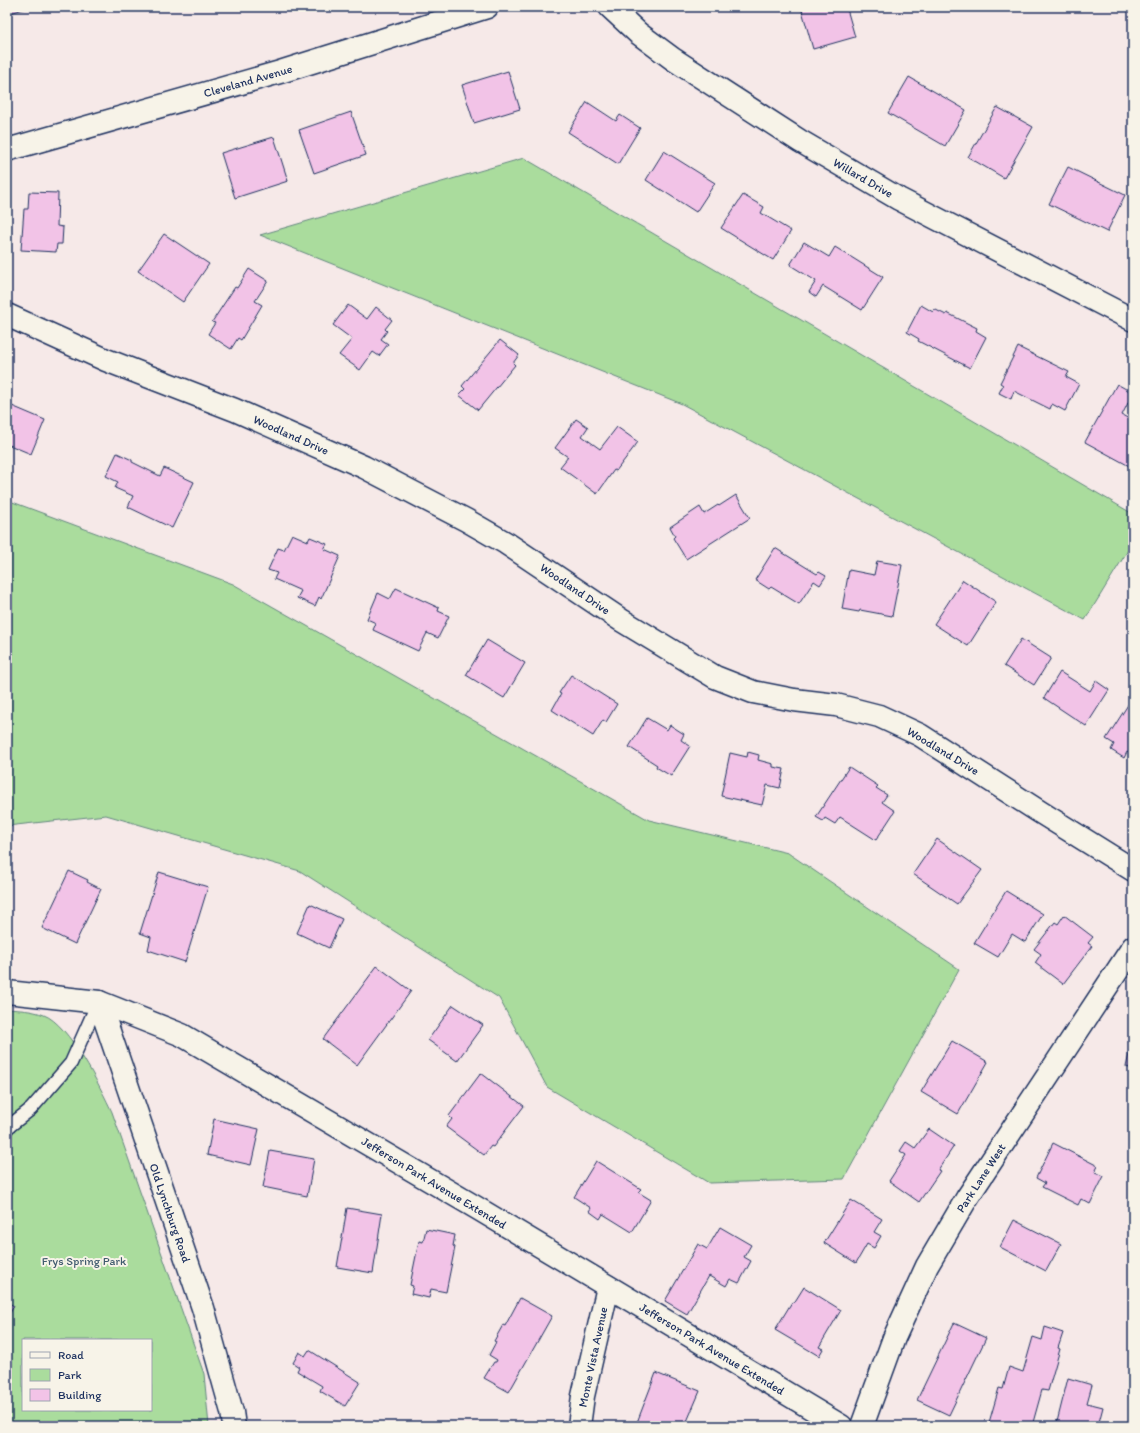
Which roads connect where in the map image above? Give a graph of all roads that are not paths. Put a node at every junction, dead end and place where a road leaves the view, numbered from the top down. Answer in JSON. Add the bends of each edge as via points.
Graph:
{"nodes":[{"id":1,"x":487,"y":7,"type":"edge"},
{"id":2,"x":610,"y":7,"type":"edge"},
{"id":3,"x":7,"y":150,"type":"edge"},
{"id":4,"x":7,"y":315,"type":"edge"},
{"id":5,"x":1133,"y":320,"type":"edge"},
{"id":6,"x":1133,"y":870,"type":"edge"},
{"id":7,"x":1133,"y":947,"type":"edge"},
{"id":8,"x":7,"y":992,"type":"edge"},
{"id":9,"x":98,"y":1002,"type":"junction"},
{"id":10,"x":7,"y":1128,"type":"edge"},
{"id":11,"x":608,"y":1287,"type":"junction"},
{"id":12,"x":234,"y":1426,"type":"edge"},
{"id":13,"x":579,"y":1426,"type":"edge"},
{"id":14,"x":841,"y":1426,"type":"edge"},
{"id":15,"x":862,"y":1426,"type":"edge"}],
"edges":[{"from":1,"to":3,"type":"street","name":"Cleveland Avenue","via":[[280,72]]},
{"from":2,"to":5,"type":"street","name":"Willard Drive","via":[[638,33],[673,59],[800,141],[899,199]]},
{"from":4,"to":6,"type":"street","name":"Woodland Drive","via":[[106,360],[235,410],[370,471],[466,520],[715,677],[753,692],[836,705],[879,716],[920,735]]},
{"from":7,"to":15,"type":"street","name":"Park Lane West","via":[[967,1198],[927,1266],[894,1338]]},
{"from":8,"to":9,"type":"street","name":"Jefferson Park Avenue Extended"},
{"from":9,"to":10,"type":"lane","via":[[71,1063],[31,1109]]},
{"from":9,"to":11,"type":"street","name":"Jefferson Park Avenue Extended","via":[[182,1035]]},
{"from":9,"to":12,"type":"street","name":"Old Lynchburg Road","via":[[202,1308]]},
{"from":11,"to":13,"type":"street","name":"Monte Vista Avenue","via":[[583,1396]]},
{"from":11,"to":14,"type":"street","name":"Jefferson Park Avenue Extended"}]}
